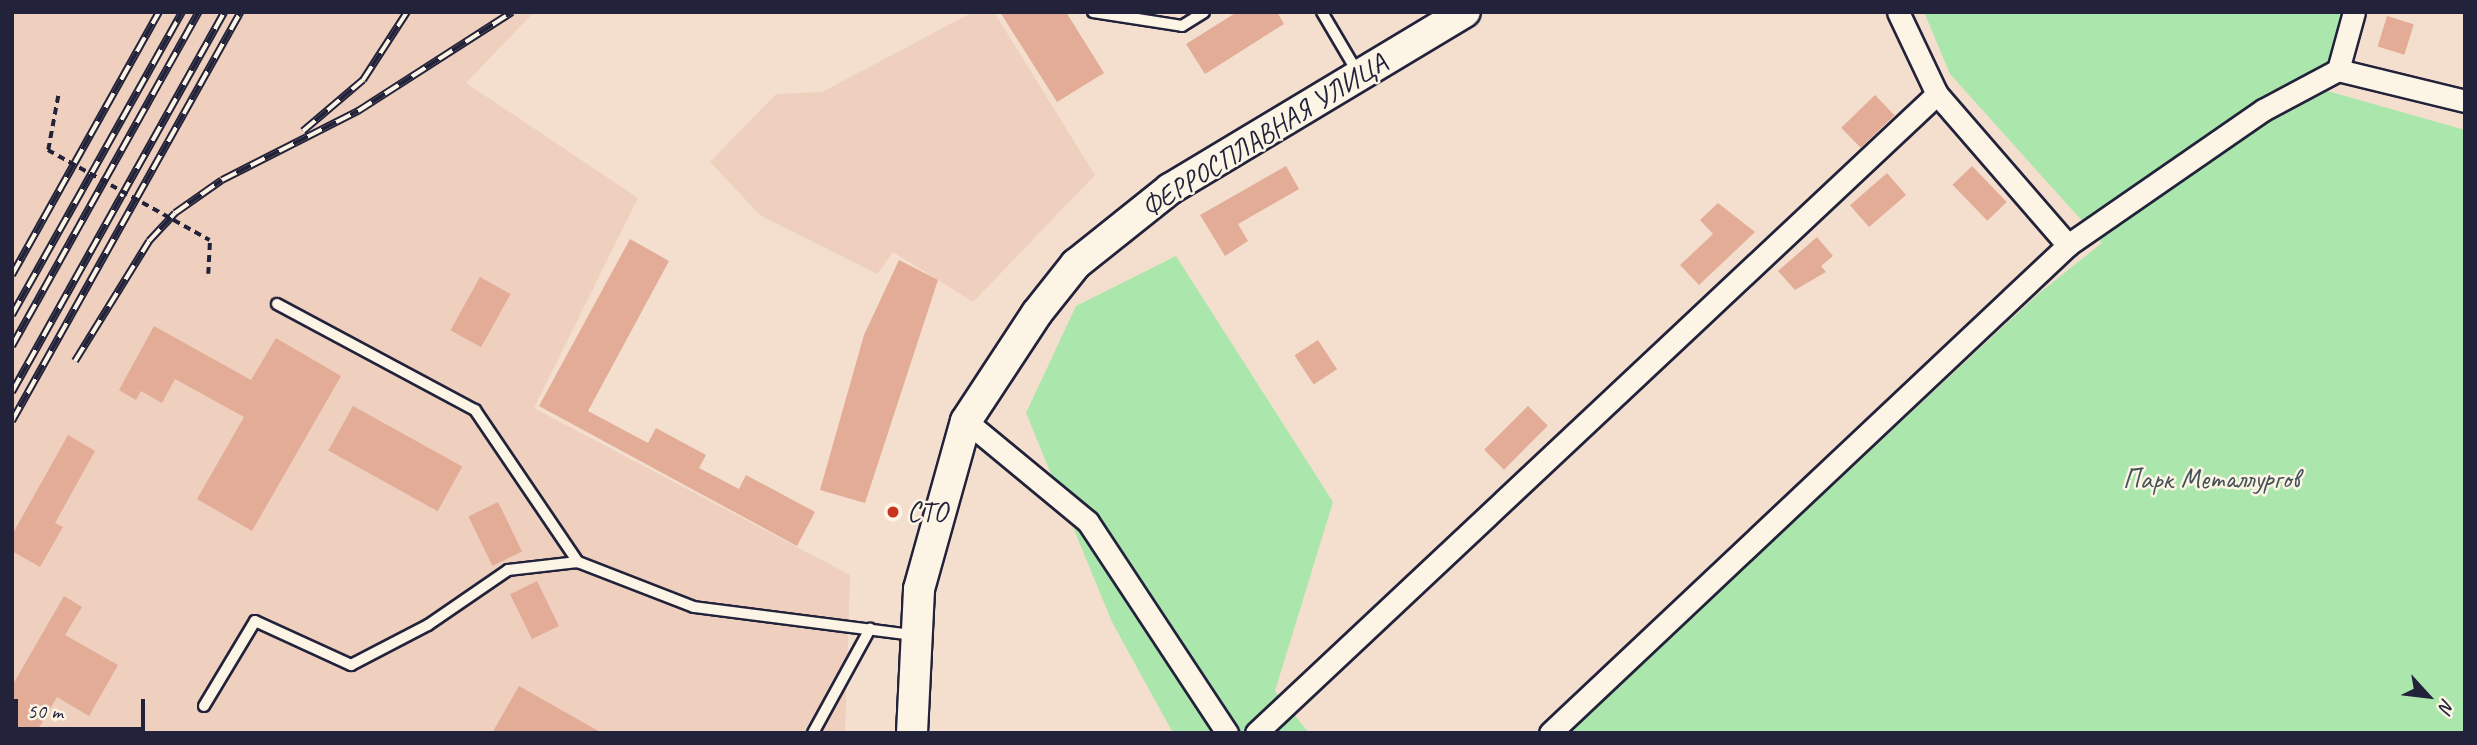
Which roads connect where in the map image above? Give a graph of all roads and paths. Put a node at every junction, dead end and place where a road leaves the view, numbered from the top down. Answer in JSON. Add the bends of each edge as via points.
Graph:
{"nodes":[{"id":1,"x":1093,"y":12,"type":"edge"},
{"id":2,"x":1204,"y":12,"type":"edge"},
{"id":3,"x":1322,"y":12,"type":"edge"},
{"id":4,"x":1465,"y":12,"type":"edge"},
{"id":5,"x":1898,"y":12,"type":"edge"},
{"id":6,"x":2354,"y":12,"type":"edge"},
{"id":7,"x":2338,"y":69,"type":"junction"},
{"id":8,"x":1359,"y":73,"type":"junction"},
{"id":9,"x":1937,"y":94,"type":"junction"},
{"id":10,"x":58,"y":96,"type":"dead end"},
{"id":11,"x":2465,"y":101,"type":"edge"},
{"id":12,"x":2068,"y":245,"type":"junction"},
{"id":13,"x":208,"y":274,"type":"dead end"},
{"id":14,"x":277,"y":304,"type":"dead end"},
{"id":15,"x":966,"y":421,"type":"junction"},
{"id":16,"x":578,"y":562,"type":"junction"},
{"id":17,"x":870,"y":629,"type":"junction"},
{"id":18,"x":917,"y":635,"type":"junction"},
{"id":19,"x":204,"y":706,"type":"dead end"},
{"id":20,"x":813,"y":733,"type":"edge"},
{"id":21,"x":912,"y":733,"type":"edge"},
{"id":22,"x":1227,"y":733,"type":"edge"},
{"id":23,"x":1256,"y":733,"type":"edge"},
{"id":24,"x":1550,"y":733,"type":"edge"}],
"edges":[{"from":1,"to":2,"type":"lane","via":[[1182,26]]},
{"from":3,"to":8,"type":"lane"},
{"from":4,"to":8,"type":"main road","name":"ФЕРРОСПЛАВНАЯ УЛИЦА"},
{"from":5,"to":9,"type":"street"},
{"from":6,"to":7,"type":"street"},
{"from":7,"to":11,"type":"street"},
{"from":7,"to":12,"type":"street","via":[[2263,110]]},
{"from":8,"to":15,"type":"main road","name":"ФЕРРОСПЛАВНАЯ УЛИЦА","via":[[1170,189],[1076,264]]},
{"from":9,"to":12,"type":"street"},
{"from":9,"to":23,"type":"street"},
{"from":10,"to":13,"type":"path","bridge":true,"via":[[48,150],[211,240]]},
{"from":12,"to":24,"type":"street"},
{"from":14,"to":16,"type":"lane","via":[[474,410]]},
{"from":15,"to":18,"type":"main road","name":"ФЕРРОСПЛАВНАЯ УЛИЦА","via":[[919,589]]},
{"from":15,"to":22,"type":"street","via":[[1088,523]]},
{"from":16,"to":17,"type":"lane","via":[[694,607]]},
{"from":16,"to":19,"type":"lane","via":[[508,570],[428,625],[351,665],[255,621]]},
{"from":17,"to":18,"type":"lane"},
{"from":17,"to":20,"type":"lane"},
{"from":18,"to":21,"type":"main road","name":"ФЕРРОСПЛАВНАЯ УЛИЦА"}]}
